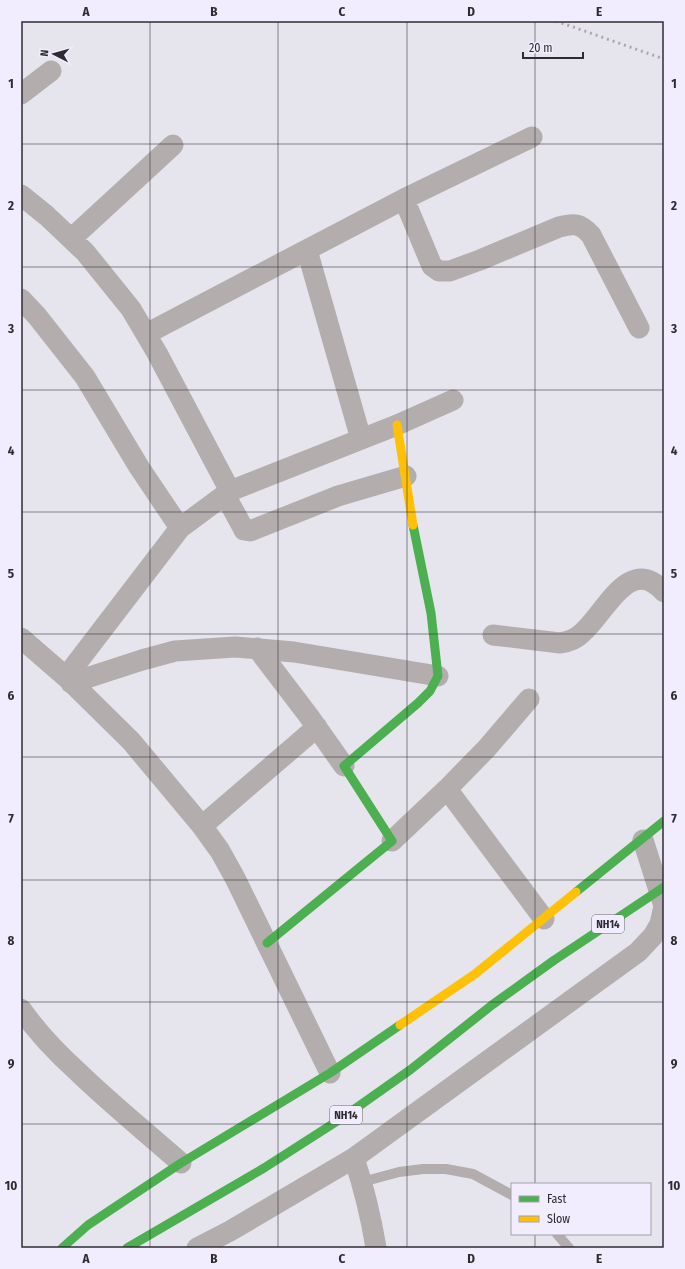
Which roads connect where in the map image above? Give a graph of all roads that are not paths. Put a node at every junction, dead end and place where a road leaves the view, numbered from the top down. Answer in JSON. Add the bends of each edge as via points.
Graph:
{"nodes":[{"id":1,"x":51,"y":71,"type":"dead end"},
{"id":2,"x":21,"y":94,"type":"edge"},
{"id":3,"x":532,"y":137,"type":"dead end"},
{"id":4,"x":173,"y":145,"type":"dead end"},
{"id":5,"x":21,"y":195,"type":"edge"},
{"id":6,"x":404,"y":199,"type":"junction"},
{"id":7,"x":70,"y":239,"type":"junction"},
{"id":8,"x":307,"y":250,"type":"junction"},
{"id":9,"x":21,"y":299,"type":"edge"},
{"id":10,"x":639,"y":328,"type":"dead end"},
{"id":11,"x":146,"y":334,"type":"junction"},
{"id":12,"x":453,"y":400,"type":"dead end"},
{"id":13,"x":397,"y":424,"type":"junction"},
{"id":14,"x":361,"y":439,"type":"junction"},
{"id":15,"x":406,"y":476,"type":"junction"},
{"id":16,"x":227,"y":493,"type":"junction"},
{"id":17,"x":180,"y":528,"type":"junction"},
{"id":18,"x":664,"y":592,"type":"edge"},
{"id":19,"x":493,"y":635,"type":"dead end"},
{"id":20,"x":21,"y":638,"type":"edge"},
{"id":21,"x":257,"y":648,"type":"junction"},
{"id":22,"x":438,"y":676,"type":"junction"},
{"id":23,"x":68,"y":680,"type":"junction"},
{"id":24,"x":529,"y":699,"type":"dead end"},
{"id":25,"x":317,"y":727,"type":"junction"},
{"id":26,"x":344,"y":766,"type":"junction"},
{"id":27,"x":448,"y":788,"type":"junction"},
{"id":28,"x":664,"y":821,"type":"edge"},
{"id":29,"x":202,"y":826,"type":"junction"},
{"id":30,"x":643,"y":840,"type":"junction"},
{"id":31,"x":392,"y":841,"type":"junction"},
{"id":32,"x":664,"y":886,"type":"edge"},
{"id":33,"x":544,"y":919,"type":"junction"},
{"id":34,"x":267,"y":943,"type":"junction"},
{"id":35,"x":21,"y":1009,"type":"edge"},
{"id":36,"x":330,"y":1073,"type":"junction"},
{"id":37,"x":354,"y":1158,"type":"junction"},
{"id":38,"x":181,"y":1163,"type":"junction"},
{"id":39,"x":362,"y":1182,"type":"junction"},
{"id":40,"x":511,"y":1194,"type":"edge"},
{"id":41,"x":558,"y":1235,"type":"edge"},
{"id":42,"x":62,"y":1248,"type":"edge"},
{"id":43,"x":126,"y":1248,"type":"edge"},
{"id":44,"x":197,"y":1248,"type":"edge"},
{"id":45,"x":376,"y":1248,"type":"edge"},
{"id":46,"x":569,"y":1248,"type":"edge"}],
"edges":[{"from":1,"to":2,"type":"street"},
{"from":3,"to":6,"type":"street"},
{"from":4,"to":7,"type":"street"},
{"from":5,"to":7,"type":"street"},
{"from":6,"to":8,"type":"street"},
{"from":6,"to":10,"type":"street","via":[[432,266],[438,271],[450,271],[480,260],[559,226],[571,224],[585,228]]},
{"from":7,"to":11,"type":"street","via":[[85,252],[131,309]]},
{"from":8,"to":11,"type":"street"},
{"from":8,"to":14,"type":"street"},
{"from":9,"to":17,"type":"street","via":[[85,377]]},
{"from":11,"to":16,"type":"street","via":[[196,425]]},
{"from":12,"to":13,"type":"street"},
{"from":13,"to":14,"type":"street"},
{"from":13,"to":15,"type":"main road"},
{"from":14,"to":16,"type":"street"},
{"from":15,"to":16,"type":"street","via":[[338,496],[250,531],[244,530]]},
{"from":15,"to":22,"type":"main road","via":[[431,613]]},
{"from":16,"to":17,"type":"street"},
{"from":17,"to":23,"type":"street"},
{"from":18,"to":19,"type":"street","via":[[651,581],[642,579],[624,585],[583,633],[568,642]]},
{"from":20,"to":23,"type":"street"},
{"from":21,"to":22,"type":"street"},
{"from":21,"to":23,"type":"street","via":[[175,651]]},
{"from":21,"to":25,"type":"street"},
{"from":22,"to":26,"type":"main road","via":[[430,691],[418,703]]},
{"from":23,"to":29,"type":"street","via":[[131,741]]},
{"from":24,"to":27,"type":"street"},
{"from":25,"to":26,"type":"street"},
{"from":25,"to":29,"type":"street"},
{"from":26,"to":31,"type":"main road"},
{"from":27,"to":31,"type":"street"},
{"from":27,"to":33,"type":"street"},
{"from":28,"to":30,"type":"main road"},
{"from":29,"to":34,"type":"street","via":[[220,851]]},
{"from":30,"to":33,"type":"main road"},
{"from":30,"to":37,"type":"street","via":[[664,906],[660,924],[653,936],[638,952],[618,967]]},
{"from":31,"to":34,"type":"main road"},
{"from":32,"to":43,"type":"main road","number":"NH14","bridge":true,"via":[[553,961],[410,1070],[342,1118],[264,1168]]},
{"from":33,"to":36,"type":"main road","via":[[475,974]]},
{"from":34,"to":36,"type":"street"},
{"from":35,"to":38,"type":"street","via":[[57,1052]]},
{"from":36,"to":38,"type":"main road"},
{"from":37,"to":39,"type":"street"},
{"from":37,"to":44,"type":"street"},
{"from":38,"to":42,"type":"main road","via":[[88,1225]]},
{"from":39,"to":40,"type":"lane","via":[[400,1172],[446,1168],[473,1174]]},
{"from":39,"to":45,"type":"street"},
{"from":41,"to":46,"type":"lane"}]}
